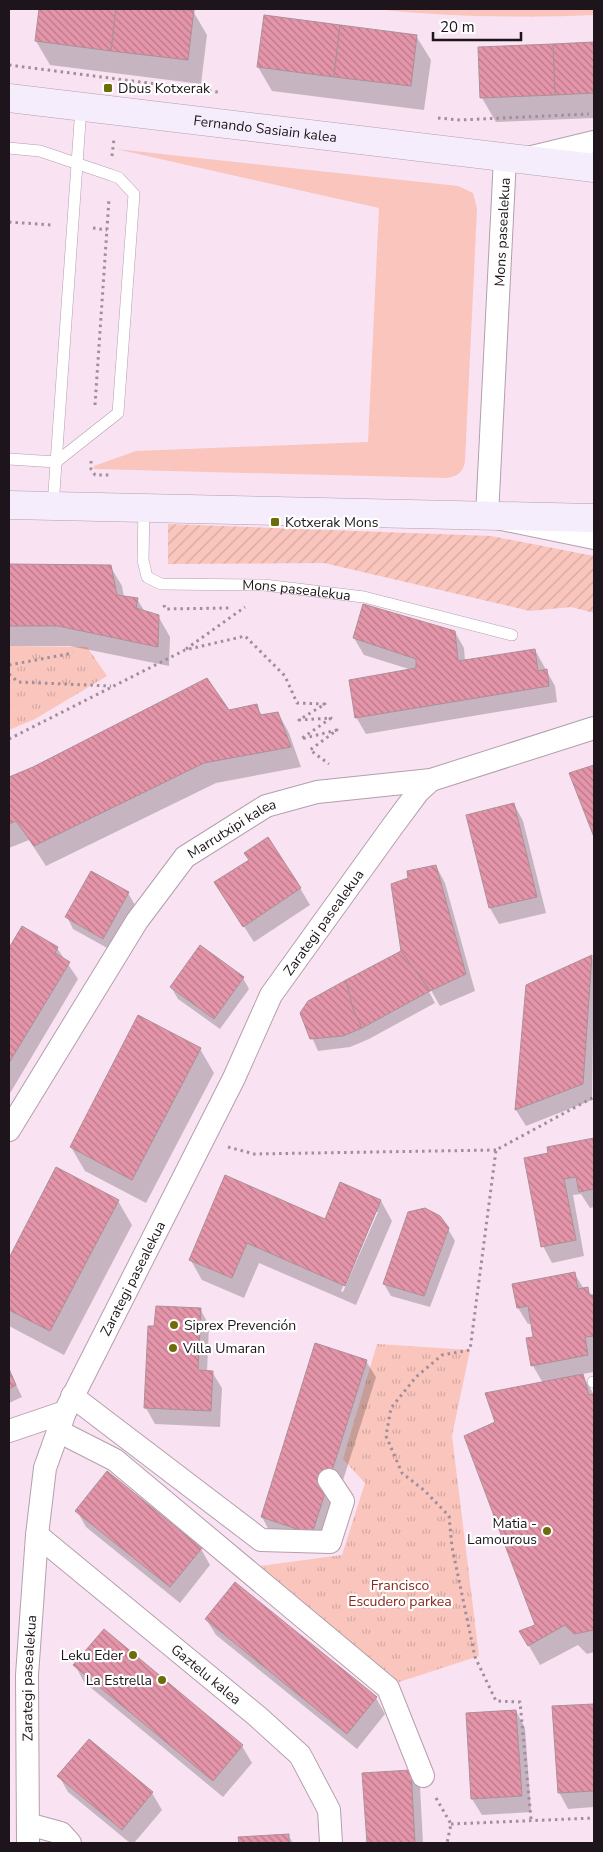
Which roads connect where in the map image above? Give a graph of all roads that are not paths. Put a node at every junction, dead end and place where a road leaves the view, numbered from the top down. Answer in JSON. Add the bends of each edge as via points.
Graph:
{"nodes":[{"id":1,"x":9,"y":98,"type":"edge"},
{"id":2,"x":81,"y":107,"type":"junction"},
{"id":3,"x":594,"y":142,"type":"edge"},
{"id":4,"x":9,"y":148,"type":"edge"},
{"id":5,"x":514,"y":159,"type":"junction"},
{"id":6,"x":77,"y":163,"type":"junction"},
{"id":7,"x":594,"y":168,"type":"edge"},
{"id":8,"x":9,"y":459,"type":"edge"},
{"id":9,"x":56,"y":462,"type":"junction"},
{"id":10,"x":9,"y":505,"type":"edge"},
{"id":11,"x":53,"y":506,"type":"junction"},
{"id":12,"x":144,"y":508,"type":"junction"},
{"id":13,"x":487,"y":516,"type":"junction"},
{"id":14,"x":594,"y":518,"type":"edge"},
{"id":15,"x":594,"y":538,"type":"edge"},
{"id":16,"x":512,"y":635,"type":"dead end"},
{"id":17,"x":594,"y":728,"type":"edge"},
{"id":18,"x":431,"y":780,"type":"junction"},
{"id":19,"x":9,"y":1130,"type":"edge"},
{"id":20,"x":65,"y":1413,"type":"junction"},
{"id":21,"x":9,"y":1431,"type":"edge"},
{"id":22,"x":329,"y":1480,"type":"dead end"},
{"id":23,"x":37,"y":1535,"type":"junction"},
{"id":24,"x":423,"y":1776,"type":"road end"},
{"id":25,"x":28,"y":1834,"type":"edge"},
{"id":26,"x":70,"y":1843,"type":"edge"},
{"id":27,"x":331,"y":1843,"type":"edge"}],
"edges":[{"from":1,"to":2,"type":"main road","name":"Fernando Sasiain kalea"},
{"from":2,"to":5,"type":"main road","name":"Fernando Sasiain kalea"},
{"from":2,"to":6,"type":"lane"},
{"from":3,"to":5,"type":"street","name":"Fernando Sasiain kalea"},
{"from":4,"to":6,"type":"lane","via":[[40,150]]},
{"from":5,"to":7,"type":"main road","name":"Fernando Sasiain kalea"},
{"from":5,"to":13,"type":"street","name":"Mons pasealekua"},
{"from":6,"to":9,"type":"lane"},
{"from":6,"to":9,"type":"lane","via":[[119,178],[134,194],[118,413]]},
{"from":8,"to":9,"type":"lane"},
{"from":9,"to":11,"type":"lane"},
{"from":10,"to":11,"type":"main road"},
{"from":11,"to":12,"type":"main road"},
{"from":12,"to":13,"type":"main road"},
{"from":12,"to":16,"type":"lane","name":"Mons pasealekua","via":[[142,560],[147,577],[161,584],[264,585],[364,597]]},
{"from":13,"to":14,"type":"main road"},
{"from":13,"to":15,"type":"street"},
{"from":17,"to":18,"type":"street","name":"Marrutxipi kalea"},
{"from":18,"to":19,"type":"street","name":"Marrutxipi kalea","via":[[324,791],[266,806],[185,857],[137,921]]},
{"from":18,"to":20,"type":"street","name":"Zarategi pasealekua","via":[[392,827],[272,995]]},
{"from":20,"to":21,"type":"street"},
{"from":20,"to":22,"type":"street","via":[[261,1540],[330,1542],[343,1500]]},
{"from":20,"to":23,"type":"street","name":"Zarategi pasealekua","via":[[45,1468]]},
{"from":20,"to":24,"type":"street","via":[[116,1460],[388,1688]]},
{"from":23,"to":25,"type":"street","name":"Zarategi pasealekua","via":[[27,1675]]},
{"from":23,"to":27,"type":"street","name":"Gaztelu kalea","via":[[258,1716],[300,1755],[329,1810]]},
{"from":25,"to":26,"type":"street","via":[[61,1833]]}]}
